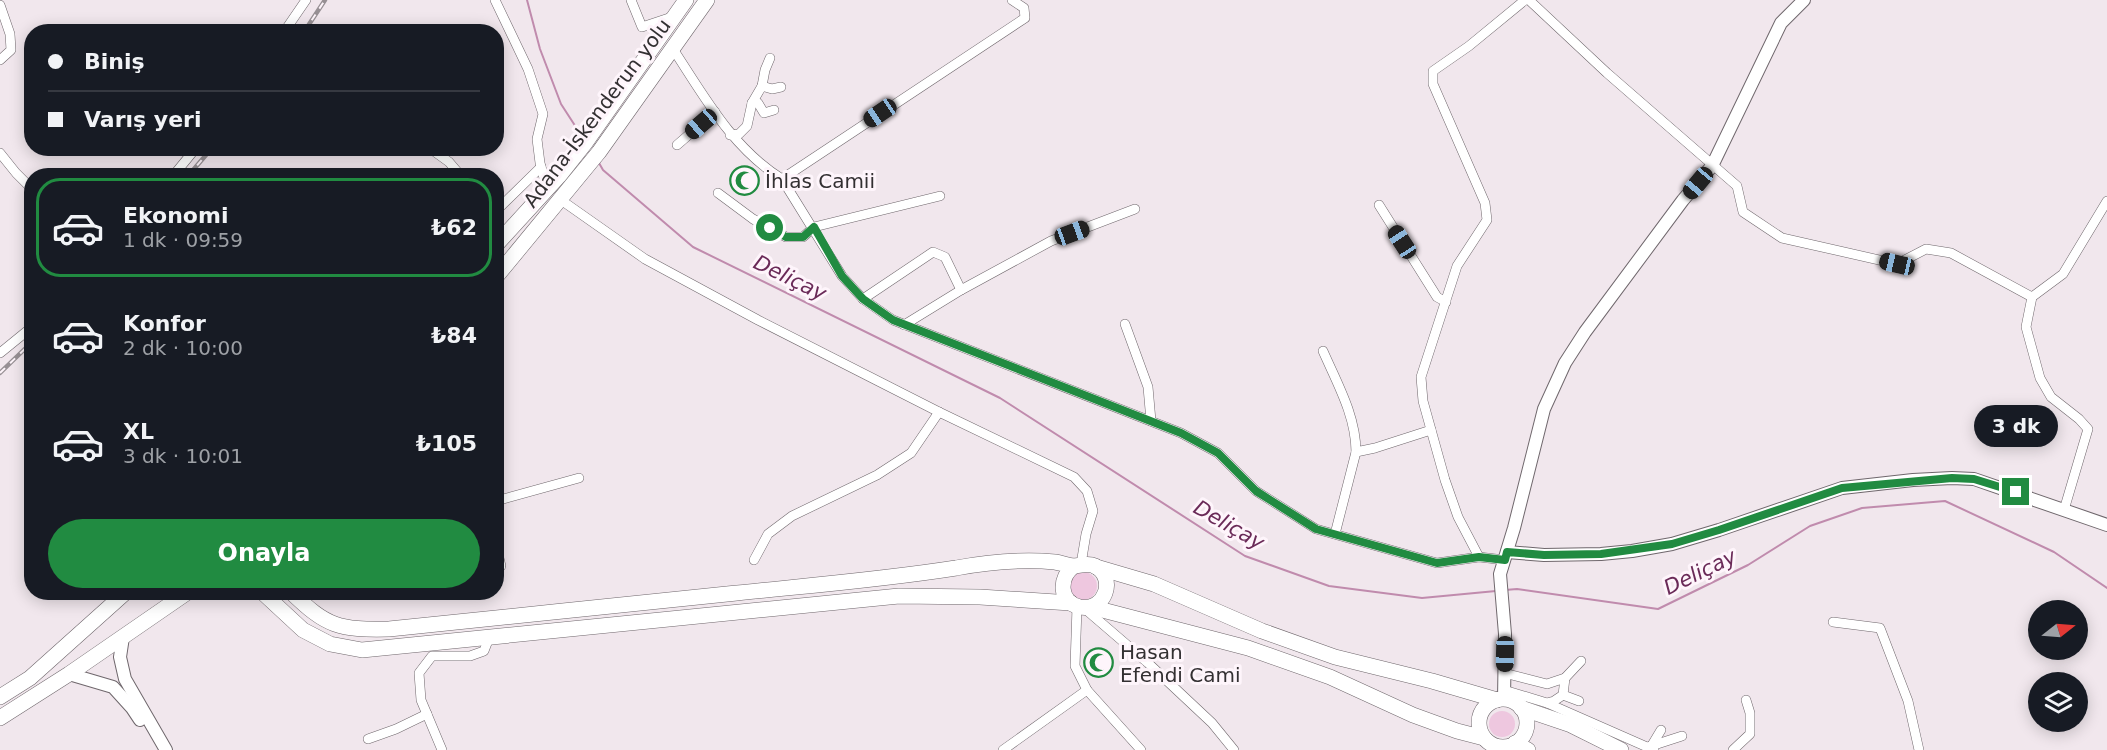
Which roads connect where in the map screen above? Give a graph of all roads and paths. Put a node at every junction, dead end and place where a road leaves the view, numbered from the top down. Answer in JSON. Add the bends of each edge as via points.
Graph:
{"nodes":[{"id":1,"x":306,"y":0,"type":"edge"},
{"id":2,"x":495,"y":0,"type":"edge"},
{"id":3,"x":631,"y":0,"type":"edge"},
{"id":4,"x":686,"y":0,"type":"edge"},
{"id":5,"x":706,"y":0,"type":"edge"},
{"id":6,"x":1012,"y":0,"type":"edge"},
{"id":7,"x":1527,"y":0,"type":"edge"},
{"id":8,"x":1804,"y":0,"type":"edge"},
{"id":9,"x":0,"y":5,"type":"edge"},
{"id":10,"x":674,"y":17,"type":"junction"},
{"id":11,"x":290,"y":24,"type":"edge"},
{"id":12,"x":673,"y":49,"type":"junction"},
{"id":13,"x":770,"y":57,"type":"dead end"},
{"id":14,"x":0,"y":60,"type":"edge"},
{"id":15,"x":762,"y":86,"type":"junction"},
{"id":16,"x":781,"y":87,"type":"dead end"},
{"id":17,"x":752,"y":103,"type":"junction"},
{"id":18,"x":774,"y":110,"type":"dead end"},
{"id":19,"x":715,"y":112,"type":"junction"},
{"id":20,"x":730,"y":135,"type":"junction"},
{"id":21,"x":677,"y":145,"type":"dead end"},
{"id":22,"x":0,"y":153,"type":"edge"},
{"id":23,"x":189,"y":156,"type":"edge"},
{"id":24,"x":440,"y":156,"type":"edge"},
{"id":25,"x":1712,"y":166,"type":"junction"},
{"id":26,"x":541,"y":167,"type":"junction"},
{"id":27,"x":180,"y":168,"type":"edge"},
{"id":28,"x":454,"y":168,"type":"edge"},
{"id":29,"x":782,"y":179,"type":"junction"},
{"id":30,"x":24,"y":181,"type":"edge"},
{"id":31,"x":547,"y":189,"type":"junction"},
{"id":32,"x":718,"y":193,"type":"dead end"},
{"id":33,"x":940,"y":196,"type":"dead end"},
{"id":34,"x":561,"y":200,"type":"junction"},
{"id":35,"x":2107,"y":201,"type":"edge"},
{"id":36,"x":504,"y":203,"type":"edge"},
{"id":37,"x":1379,"y":205,"type":"dead end"},
{"id":38,"x":1135,"y":209,"type":"dead end"},
{"id":39,"x":814,"y":227,"type":"junction"},
{"id":40,"x":504,"y":236,"type":"edge"},
{"id":41,"x":504,"y":268,"type":"edge"},
{"id":42,"x":961,"y":290,"type":"junction"},
{"id":43,"x":2032,"y":297,"type":"junction"},
{"id":44,"x":863,"y":299,"type":"junction"},
{"id":45,"x":1446,"y":302,"type":"junction"},
{"id":46,"x":1125,"y":324,"type":"dead end"},
{"id":47,"x":904,"y":325,"type":"junction"},
{"id":48,"x":24,"y":334,"type":"edge"},
{"id":49,"x":1323,"y":351,"type":"dead end"},
{"id":50,"x":0,"y":353,"type":"edge"},
{"id":51,"x":939,"y":412,"type":"junction"},
{"id":52,"x":1151,"y":421,"type":"junction"},
{"id":53,"x":1431,"y":430,"type":"junction"},
{"id":54,"x":1356,"y":452,"type":"junction"},
{"id":55,"x":579,"y":478,"type":"dead end"},
{"id":56,"x":504,"y":499,"type":"edge"},
{"id":57,"x":2064,"y":510,"type":"junction"},
{"id":58,"x":2107,"y":525,"type":"edge"},
{"id":59,"x":1335,"y":534,"type":"junction"},
{"id":60,"x":1506,"y":556,"type":"junction"},
{"id":61,"x":1479,"y":557,"type":"junction"},
{"id":62,"x":754,"y":560,"type":"dead end"},
{"id":63,"x":1084,"y":565,"type":"junction"},
{"id":64,"x":117,"y":600,"type":"edge"},
{"id":65,"x":176,"y":600,"type":"edge"},
{"id":66,"x":271,"y":600,"type":"edge"},
{"id":67,"x":299,"y":600,"type":"edge"},
{"id":68,"x":1081,"y":606,"type":"junction"},
{"id":69,"x":1833,"y":622,"type":"dead end"},
{"id":70,"x":123,"y":637,"type":"junction"},
{"id":71,"x":489,"y":638,"type":"junction"},
{"id":72,"x":1581,"y":661,"type":"dead end"},
{"id":73,"x":1504,"y":673,"type":"junction"},
{"id":74,"x":69,"y":674,"type":"junction"},
{"id":75,"x":1565,"y":678,"type":"junction"},
{"id":76,"x":1087,"y":690,"type":"junction"},
{"id":77,"x":1563,"y":695,"type":"junction"},
{"id":78,"x":1501,"y":696,"type":"junction"},
{"id":79,"x":0,"y":698,"type":"edge"},
{"id":80,"x":1746,"y":700,"type":"dead end"},
{"id":81,"x":1579,"y":701,"type":"dead end"},
{"id":82,"x":1547,"y":703,"type":"junction"},
{"id":83,"x":1521,"y":708,"type":"junction"},
{"id":84,"x":427,"y":714,"type":"junction"},
{"id":85,"x":0,"y":718,"type":"edge"},
{"id":86,"x":1661,"y":730,"type":"dead end"},
{"id":87,"x":1682,"y":736,"type":"dead end"},
{"id":88,"x":1484,"y":738,"type":"junction"},
{"id":89,"x":368,"y":739,"type":"dead end"},
{"id":90,"x":1511,"y":747,"type":"edge"},
{"id":91,"x":1651,"y":748,"type":"edge"},
{"id":92,"x":159,"y":750,"type":"edge"},
{"id":93,"x":166,"y":750,"type":"edge"},
{"id":94,"x":442,"y":750,"type":"edge"},
{"id":95,"x":1003,"y":750,"type":"edge"},
{"id":96,"x":1141,"y":750,"type":"edge"},
{"id":97,"x":1233,"y":750,"type":"edge"},
{"id":98,"x":1621,"y":750,"type":"edge"},
{"id":99,"x":1733,"y":750,"type":"edge"},
{"id":100,"x":1919,"y":750,"type":"edge"}],
"edges":[{"from":1,"to":11,"type":"street"},
{"from":2,"to":26,"type":"street","via":[[528,69],[543,114],[537,139]]},
{"from":3,"to":10,"type":"street","via":[[642,27]]},
{"from":4,"to":10,"type":"highway","name":"Adana-İskenderun yolu"},
{"from":5,"to":12,"type":"highway","name":"Adana-İskenderun yolu"},
{"from":6,"to":29,"type":"street","via":[[1024,8],[1025,18]]},
{"from":7,"to":25,"type":"street"},
{"from":7,"to":45,"type":"street","via":[[1433,71],[1433,84],[1485,204],[1487,220],[1458,266]]},
{"from":8,"to":25,"type":"street","via":[[1781,23]]},
{"from":9,"to":14,"type":"street","via":[[12,42],[11,50]]},
{"from":10,"to":31,"type":"highway","name":"Adana-İskenderun yolu","via":[[611,109]]},
{"from":12,"to":19,"type":"street"},
{"from":12,"to":34,"type":"highway","name":"Adana-İskenderun yolu"},
{"from":13,"to":15,"type":"street"},
{"from":15,"to":16,"type":"street"},
{"from":15,"to":17,"type":"street"},
{"from":17,"to":18,"type":"street","via":[[758,103],[764,113]]},
{"from":17,"to":20,"type":"street","via":[[747,126],[739,134]]},
{"from":19,"to":20,"type":"street"},
{"from":19,"to":21,"type":"street"},
{"from":20,"to":29,"type":"street"},
{"from":22,"to":30,"type":"street"},
{"from":23,"to":27,"type":"street"},
{"from":24,"to":28,"type":"street"},
{"from":25,"to":43,"type":"street","via":[[1737,186],[1743,212],[1782,237],[1897,264],[1926,249],[1951,253]]},
{"from":25,"to":60,"type":"street","via":[[1565,363],[1544,409]]},
{"from":26,"to":31,"type":"street"},
{"from":26,"to":36,"type":"street"},
{"from":29,"to":39,"type":"street"},
{"from":31,"to":40,"type":"highway","name":"Adana-İskenderun yolu"},
{"from":32,"to":39,"type":"street","via":[[786,237],[803,237]]},
{"from":33,"to":39,"type":"street"},
{"from":34,"to":41,"type":"highway","name":"Adana-İskenderun yolu"},
{"from":34,"to":51,"type":"street","via":[[645,259]]},
{"from":35,"to":43,"type":"street","via":[[2063,274]]},
{"from":37,"to":45,"type":"street","via":[[1437,297]]},
{"from":38,"to":42,"type":"street","via":[[1051,241]]},
{"from":39,"to":44,"type":"street","via":[[842,276]]},
{"from":42,"to":44,"type":"street","via":[[945,257],[933,252]]},
{"from":42,"to":47,"type":"street"},
{"from":43,"to":57,"type":"street","via":[[2026,327],[2040,378],[2051,397],[2088,429]]},
{"from":44,"to":47,"type":"street"},
{"from":45,"to":53,"type":"street","via":[[1421,377]]},
{"from":46,"to":52,"type":"street","via":[[1148,387]]},
{"from":47,"to":52,"type":"street"},
{"from":48,"to":50,"type":"street"},
{"from":49,"to":54,"type":"street","via":[[1351,417]]},
{"from":51,"to":62,"type":"street","via":[[911,453],[877,475],[792,516],[768,534]]},
{"from":51,"to":63,"type":"street","via":[[1074,477],[1087,491],[1093,511],[1086,534]]},
{"from":52,"to":59,"type":"street","via":[[1218,453],[1256,491],[1316,529]]},
{"from":53,"to":54,"type":"street"},
{"from":53,"to":61,"type":"street","via":[[1458,518]]},
{"from":54,"to":59,"type":"street"},
{"from":55,"to":56,"type":"street"},
{"from":57,"to":58,"type":"street"},
{"from":57,"to":60,"type":"street","via":[[1974,479],[1913,480],[1842,488],[1672,544],[1601,554]]},
{"from":59,"to":61,"type":"street","via":[[1437,563]]},
{"from":60,"to":61,"type":"street"},
{"from":60,"to":73,"type":"street","via":[[1500,574]]},
{"from":63,"to":67,"type":"highway","via":[[1001,561],[770,590],[389,629],[355,630],[332,624]]},
{"from":63,"to":68,"type":"highway","via":[[1068,570],[1062,583],[1063,591]]},
{"from":63,"to":68,"type":"highway","via":[[1105,577],[1106,591],[1098,604]]},
{"from":63,"to":78,"type":"highway","via":[[1154,584],[1262,631],[1335,657]]},
{"from":64,"to":79,"type":"highway","via":[[30,678]]},
{"from":65,"to":70,"type":"highway"},
{"from":66,"to":71,"type":"highway","via":[[303,630],[330,644],[362,650]]},
{"from":68,"to":71,"type":"highway","via":[[980,597],[899,596]]},
{"from":68,"to":76,"type":"street","via":[[1075,666]]},
{"from":68,"to":88,"type":"highway","via":[[1248,648],[1330,677],[1413,715]]},
{"from":68,"to":97,"type":"street","via":[[1212,723]]},
{"from":69,"to":100,"type":"street","via":[[1880,628],[1908,701]]},
{"from":70,"to":74,"type":"highway"},
{"from":70,"to":93,"type":"street","via":[[120,657],[125,679]]},
{"from":71,"to":84,"type":"street","via":[[484,651],[470,656],[432,656],[419,673],[421,700]]},
{"from":72,"to":75,"type":"street"},
{"from":73,"to":75,"type":"street","via":[[1547,684]]},
{"from":73,"to":78,"type":"street"},
{"from":74,"to":85,"type":"highway"},
{"from":74,"to":92,"type":"street","via":[[113,687]]},
{"from":75,"to":77,"type":"street"},
{"from":76,"to":95,"type":"street"},
{"from":76,"to":96,"type":"street"},
{"from":77,"to":81,"type":"street"},
{"from":77,"to":82,"type":"street"},
{"from":78,"to":82,"type":"street"},
{"from":78,"to":83,"type":"highway"},
{"from":78,"to":88,"type":"highway","via":[[1485,706],[1479,718]]},
{"from":80,"to":99,"type":"street","via":[[1750,734]]},
{"from":82,"to":91,"type":"street"},
{"from":83,"to":90,"type":"highway","via":[[1526,727]]},
{"from":83,"to":98,"type":"highway","via":[[1571,725]]},
{"from":84,"to":89,"type":"street"},
{"from":84,"to":94,"type":"street"},
{"from":86,"to":91,"type":"street"},
{"from":87,"to":91,"type":"street"},
{"from":88,"to":90,"type":"highway"}]}
